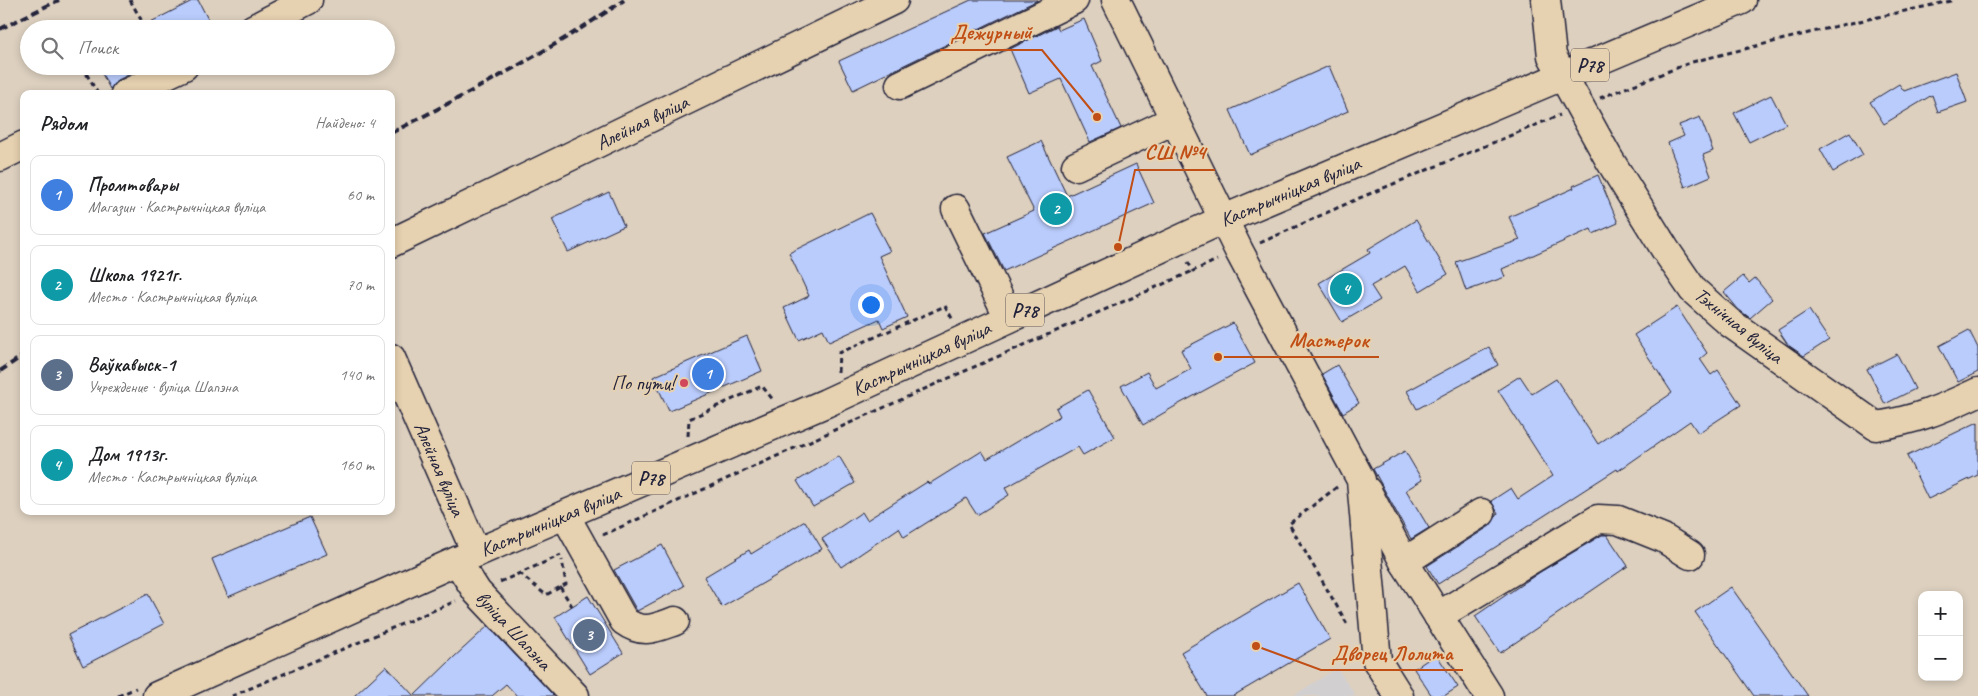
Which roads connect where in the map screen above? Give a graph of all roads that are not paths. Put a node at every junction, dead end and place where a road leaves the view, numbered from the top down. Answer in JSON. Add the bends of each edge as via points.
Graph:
{"nodes":[{"id":1,"x":308,"y":0,"type":"edge"},
{"id":2,"x":894,"y":0,"type":"edge"},
{"id":3,"x":1074,"y":0,"type":"edge"},
{"id":4,"x":1116,"y":0,"type":"edge"},
{"id":5,"x":1546,"y":0,"type":"edge"},
{"id":6,"x":1742,"y":0,"type":"edge"},
{"id":7,"x":270,"y":20,"type":"edge"},
{"id":8,"x":165,"y":75,"type":"edge"},
{"id":9,"x":1562,"y":77,"type":"junction"},
{"id":10,"x":900,"y":85,"type":"dead end"},
{"id":11,"x":133,"y":90,"type":"edge"},
{"id":12,"x":1174,"y":120,"type":"junction"},
{"id":13,"x":20,"y":147,"type":"edge"},
{"id":14,"x":0,"y":158,"type":"edge"},
{"id":15,"x":1076,"y":166,"type":"dead end"},
{"id":16,"x":956,"y":210,"type":"dead end"},
{"id":17,"x":1224,"y":219,"type":"junction"},
{"id":18,"x":395,"y":241,"type":"edge"},
{"id":19,"x":1009,"y":318,"type":"junction"},
{"id":20,"x":395,"y":374,"type":"edge"},
{"id":21,"x":399,"y":390,"type":"edge"},
{"id":22,"x":1978,"y":392,"type":"edge"},
{"id":23,"x":1350,"y":482,"type":"junction"},
{"id":24,"x":1480,"y":514,"type":"dead end"},
{"id":25,"x":565,"y":515,"type":"junction"},
{"id":26,"x":1690,"y":556,"type":"dead end"},
{"id":27,"x":467,"y":557,"type":"junction"},
{"id":28,"x":1404,"y":562,"type":"junction"},
{"id":29,"x":1438,"y":616,"type":"junction"},
{"id":30,"x":675,"y":620,"type":"dead end"},
{"id":31,"x":157,"y":696,"type":"edge"},
{"id":32,"x":575,"y":696,"type":"edge"},
{"id":33,"x":1399,"y":696,"type":"edge"},
{"id":34,"x":1489,"y":696,"type":"edge"}],
"edges":[{"from":1,"to":7,"type":"street"},
{"from":2,"to":18,"type":"street","name":"Алейная вуліца"},
{"from":3,"to":10,"type":"street"},
{"from":4,"to":12,"type":"street"},
{"from":5,"to":9,"type":"street","name":"Тэхнічная вуліца","via":[[1552,56]]},
{"from":6,"to":9,"type":"street","name":"Кастрычніцкая вуліца","number":"Р78"},
{"from":8,"to":11,"type":"street"},
{"from":9,"to":17,"type":"street","name":"Кастрычніцкая вуліца","number":"Р78"},
{"from":9,"to":22,"type":"street","name":"Тэхнічная вуліца","via":[[1609,159],[1693,290],[1730,323],[1876,426],[1934,413]]},
{"from":12,"to":15,"type":"street"},
{"from":12,"to":17,"type":"street"},
{"from":13,"to":14,"type":"street"},
{"from":16,"to":19,"type":"street"},
{"from":17,"to":19,"type":"street","name":"Кастрычніцкая вуліца","number":"Р78"},
{"from":17,"to":23,"type":"street"},
{"from":19,"to":25,"type":"street","name":"Кастрычніцкая вуліца","number":"Р78","via":[[826,403]]},
{"from":20,"to":21,"type":"street","name":"Алейная вуліца"},
{"from":21,"to":27,"type":"street","name":"Алейная вуліца"},
{"from":23,"to":28,"type":"street"},
{"from":23,"to":33,"type":"street","via":[[1377,661]]},
{"from":24,"to":28,"type":"street"},
{"from":25,"to":27,"type":"street","name":"Кастрычніцкая вуліца","number":"Р78"},
{"from":25,"to":30,"type":"street","via":[[571,550],[624,621],[632,627],[649,630]]},
{"from":26,"to":29,"type":"street","via":[[1663,538],[1618,520],[1598,519]]},
{"from":27,"to":31,"type":"street","name":"Кастрычніцкая вуліца","number":"Р78"},
{"from":27,"to":32,"type":"street","name":"вуліца Шапэна","via":[[477,592]]},
{"from":28,"to":29,"type":"street"},
{"from":29,"to":34,"type":"street"}]}
